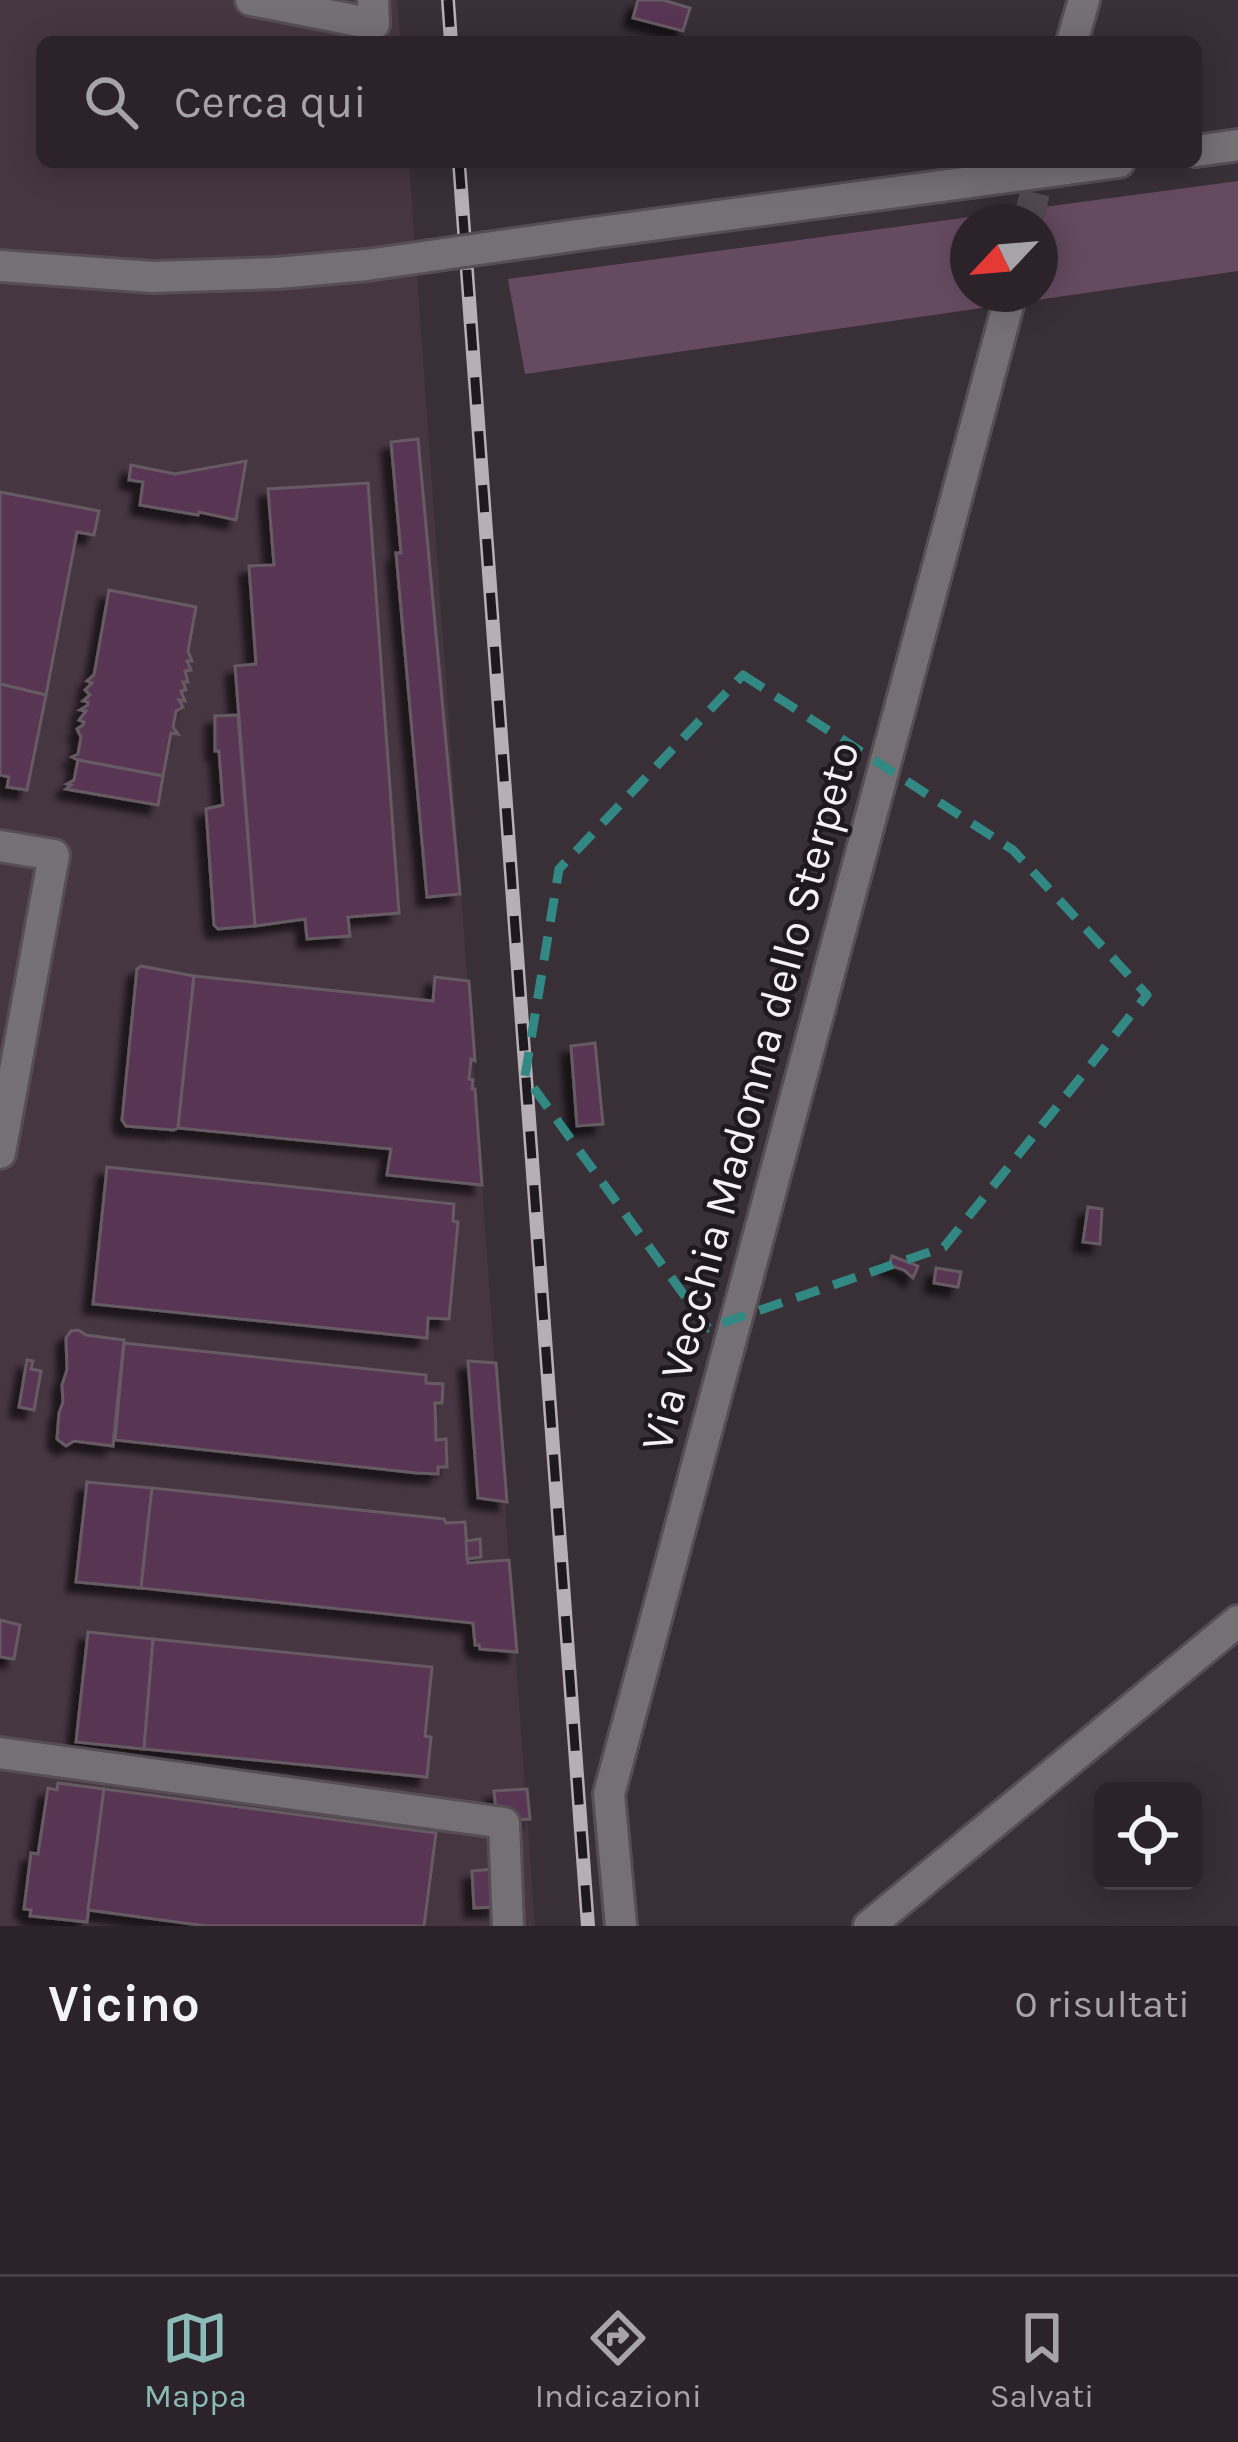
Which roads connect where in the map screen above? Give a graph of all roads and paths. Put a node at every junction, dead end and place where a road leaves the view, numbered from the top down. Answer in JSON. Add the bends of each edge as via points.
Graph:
{"nodes":[{"id":1,"x":251,"y":0,"type":"edge"},
{"id":2,"x":373,"y":0,"type":"edge"},
{"id":3,"x":1084,"y":0,"type":"edge"},
{"id":4,"x":1074,"y":36,"type":"edge"},
{"id":5,"x":1238,"y":145,"type":"edge"},
{"id":6,"x":1202,"y":150,"type":"edge"},
{"id":7,"x":1074,"y":168,"type":"edge"},
{"id":8,"x":0,"y":266,"type":"edge"},
{"id":9,"x":1006,"y":312,"type":"edge"},
{"id":10,"x":0,"y":846,"type":"edge"},
{"id":11,"x":0,"y":1153,"type":"edge"},
{"id":12,"x":1238,"y":1621,"type":"edge"},
{"id":13,"x":0,"y":1753,"type":"edge"},
{"id":14,"x":508,"y":1926,"type":"edge"},
{"id":15,"x":621,"y":1926,"type":"edge"},
{"id":16,"x":869,"y":1926,"type":"edge"}],
"edges":[{"from":1,"to":2,"type":"street","via":[[374,24]]},
{"from":3,"to":4,"type":"street"},
{"from":5,"to":6,"type":"street"},
{"from":7,"to":8,"type":"street","bridge":true,"via":[[367,265],[153,277]]},
{"from":9,"to":15,"type":"street","name":"Via Vecchia Madonna dello Sterpeto","via":[[609,1793]]},
{"from":10,"to":11,"type":"street","via":[[54,855]]},
{"from":12,"to":16,"type":"street"},
{"from":13,"to":14,"type":"street","via":[[505,1823]]}]}
